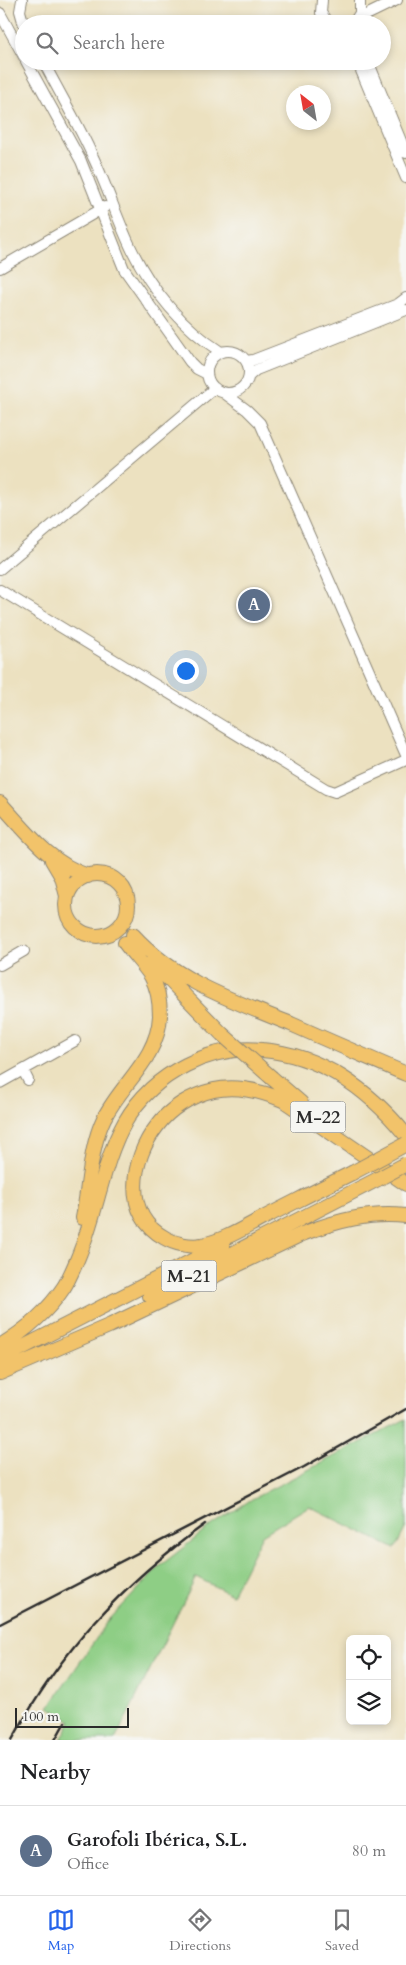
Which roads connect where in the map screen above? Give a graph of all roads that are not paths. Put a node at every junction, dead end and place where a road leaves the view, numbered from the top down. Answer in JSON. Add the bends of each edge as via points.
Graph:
{"nodes":[{"id":1,"x":22,"y":0,"type":"edge"},
{"id":2,"x":360,"y":0,"type":"edge"},
{"id":3,"x":397,"y":0,"type":"edge"},
{"id":4,"x":321,"y":1,"type":"edge"},
{"id":5,"x":0,"y":13,"type":"edge"},
{"id":6,"x":21,"y":15,"type":"edge"},
{"id":7,"x":322,"y":15,"type":"edge"},
{"id":8,"x":359,"y":15,"type":"edge"},
{"id":9,"x":368,"y":15,"type":"edge"},
{"id":10,"x":15,"y":40,"type":"edge"},
{"id":11,"x":31,"y":70,"type":"edge"},
{"id":12,"x":48,"y":70,"type":"edge"},
{"id":13,"x":360,"y":70,"type":"edge"},
{"id":14,"x":372,"y":70,"type":"edge"},
{"id":15,"x":406,"y":154,"type":"edge"},
{"id":16,"x":406,"y":178,"type":"edge"},
{"id":17,"x":99,"y":209,"type":"junction"},
{"id":18,"x":125,"y":234,"type":"junction"},
{"id":19,"x":0,"y":268,"type":"edge"},
{"id":20,"x":406,"y":298,"type":"edge"},
{"id":21,"x":406,"y":310,"type":"edge"},
{"id":22,"x":221,"y":352,"type":"junction"},
{"id":23,"x":246,"y":361,"type":"junction"},
{"id":24,"x":207,"y":374,"type":"junction"},
{"id":25,"x":249,"y":376,"type":"junction"},
{"id":26,"x":243,"y":386,"type":"junction"},
{"id":27,"x":214,"y":388,"type":"junction"},
{"id":28,"x":224,"y":393,"type":"junction"},
{"id":29,"x":247,"y":410,"type":"junction"},
{"id":30,"x":0,"y":569,"type":"edge"},
{"id":31,"x":0,"y":590,"type":"edge"},
{"id":32,"x":406,"y":755,"type":"edge"},
{"id":33,"x":406,"y":760,"type":"edge"},
{"id":34,"x":0,"y":803,"type":"edge"},
{"id":35,"x":46,"y":852,"type":"junction"},
{"id":36,"x":88,"y":876,"type":"junction"},
{"id":37,"x":67,"y":896,"type":"junction"},
{"id":38,"x":126,"y":916,"type":"junction"},
{"id":39,"x":104,"y":935,"type":"junction"},
{"id":40,"x":129,"y":939,"type":"junction"},
{"id":41,"x":24,"y":951,"type":"dead end"},
{"id":42,"x":0,"y":965,"type":"edge"},
{"id":43,"x":75,"y":1041,"type":"dead end"},
{"id":44,"x":23,"y":1070,"type":"junction"},
{"id":45,"x":406,"y":1074,"type":"edge"},
{"id":46,"x":28,"y":1080,"type":"dead end"},
{"id":47,"x":0,"y":1083,"type":"edge"},
{"id":48,"x":406,"y":1139,"type":"edge"},
{"id":49,"x":406,"y":1150,"type":"edge"},
{"id":50,"x":365,"y":1156,"type":"junction"},
{"id":51,"x":406,"y":1164,"type":"edge"},
{"id":52,"x":353,"y":1175,"type":"junction"},
{"id":53,"x":406,"y":1184,"type":"edge"},
{"id":54,"x":406,"y":1216,"type":"edge"},
{"id":55,"x":72,"y":1272,"type":"junction"},
{"id":56,"x":0,"y":1346,"type":"edge"},
{"id":57,"x":0,"y":1358,"type":"edge"},
{"id":58,"x":0,"y":1373,"type":"edge"}],
"edges":[{"from":1,"to":6,"type":"street"},
{"from":2,"to":8,"type":"street"},
{"from":3,"to":9,"type":"street"},
{"from":4,"to":7,"type":"street"},
{"from":5,"to":10,"type":"street"},
{"from":11,"to":17,"type":"street","via":[[81,161]]},
{"from":12,"to":18,"type":"street","via":[[93,157]]},
{"from":13,"to":16,"type":"street"},
{"from":14,"to":15,"type":"street"},
{"from":17,"to":18,"type":"street","via":[[106,207]]},
{"from":17,"to":19,"type":"street"},
{"from":17,"to":24,"type":"street","via":[[124,269],[190,362]]},
{"from":18,"to":22,"type":"street","via":[[153,286],[175,315],[207,344]]},
{"from":20,"to":23,"type":"street","via":[[398,304]]},
{"from":21,"to":25,"type":"street","via":[[256,370]]},
{"from":22,"to":23,"type":"street","via":[[238,353]]},
{"from":22,"to":24,"type":"street","via":[[209,363]]},
{"from":23,"to":25,"type":"street"},
{"from":24,"to":27,"type":"street"},
{"from":25,"to":26,"type":"street"},
{"from":26,"to":28,"type":"street"},
{"from":26,"to":29,"type":"street"},
{"from":27,"to":28,"type":"street"},
{"from":27,"to":30,"type":"street"},
{"from":28,"to":29,"type":"street"},
{"from":29,"to":32,"type":"street","via":[[260,424]]},
{"from":31,"to":33,"type":"street","via":[[326,789],[335,792]]},
{"from":34,"to":35,"type":"highway","number":"M-22"},
{"from":35,"to":36,"type":"highway","number":"M-22","via":[[61,865]]},
{"from":35,"to":37,"type":"highway","number":"M-22","via":[[62,877]]},
{"from":36,"to":37,"type":"highway","via":[[78,881]]},
{"from":36,"to":38,"type":"highway","number":"M-22","via":[[104,875],[118,883],[127,899]]},
{"from":37,"to":39,"type":"highway","number":"M-22","via":[[66,912],[76,928],[89,935]]},
{"from":38,"to":39,"type":"highway","via":[[113,931]]},
{"from":38,"to":40,"type":"highway","number":"M-22"},
{"from":39,"to":40,"type":"highway","number":"M-22"},
{"from":40,"to":45,"type":"highway","via":[[197,984],[235,1003]]},
{"from":40,"to":50,"type":"highway","number":"M-22","bridge":true,"via":[[222,1034]]},
{"from":40,"to":55,"type":"highway","via":[[158,992],[159,1028],[146,1059],[110,1110],[99,1133]]},
{"from":41,"to":42,"type":"street"},
{"from":43,"to":44,"type":"street"},
{"from":44,"to":46,"type":"street"},
{"from":44,"to":47,"type":"street"},
{"from":48,"to":52,"type":"highway","bridge":true},
{"from":48,"to":55,"type":"highway","via":[[380,1106],[343,1077],[300,1057],[254,1049],[208,1055],[175,1070],[160,1081],[124,1122],[108,1158],[86,1239]]},
{"from":49,"to":52,"type":"highway","number":"M-21"},
{"from":50,"to":52,"type":"highway","via":[[283,1100],[265,1092],[214,1090],[184,1102],[158,1124],[142,1152],[135,1188],[144,1219],[158,1234],[184,1244],[200,1245],[235,1232]]},
{"from":50,"to":53,"type":"highway","number":"M-22"},
{"from":51,"to":58,"type":"highway","number":"M-21","bridge":true},
{"from":52,"to":57,"type":"highway","number":"M-21"},
{"from":54,"to":58,"type":"highway","via":[[363,1216],[302,1234],[111,1325]]},
{"from":55,"to":56,"type":"highway","via":[[46,1311]]}]}
